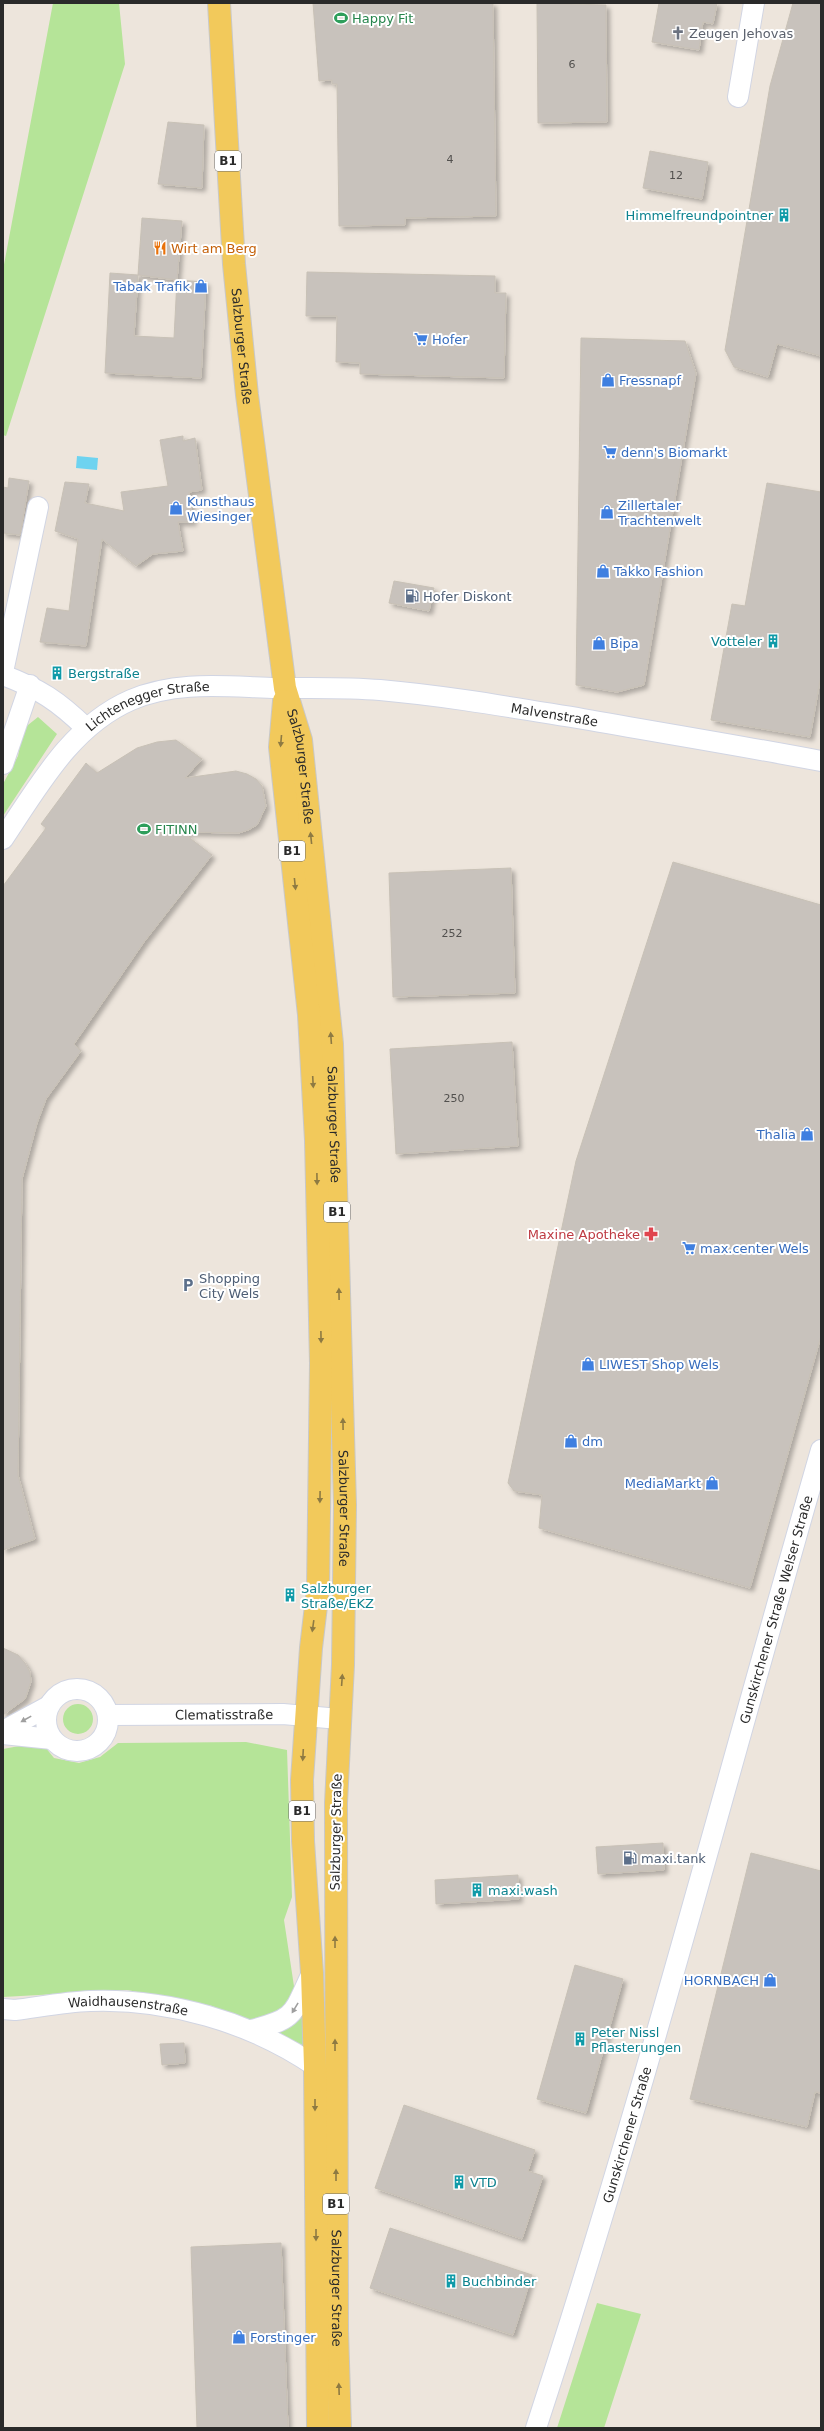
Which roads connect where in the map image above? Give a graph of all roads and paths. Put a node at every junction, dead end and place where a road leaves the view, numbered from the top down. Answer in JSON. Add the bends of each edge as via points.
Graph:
{"nodes":[{"id":1,"x":219,"y":3,"type":"edge"},
{"id":2,"x":754,"y":3,"type":"edge"},
{"id":3,"x":738,"y":97,"type":"dead end"},
{"id":4,"x":38,"y":507,"type":"dead end"},
{"id":5,"x":3,"y":673,"type":"edge"},
{"id":6,"x":30,"y":685,"type":"junction"},
{"id":7,"x":286,"y":688,"type":"junction"},
{"id":8,"x":86,"y":728,"type":"junction"},
{"id":9,"x":821,"y":761,"type":"edge"},
{"id":10,"x":3,"y":764,"type":"edge"},
{"id":11,"x":3,"y":839,"type":"edge"},
{"id":12,"x":821,"y":1450,"type":"edge"},
{"id":13,"x":50,"y":1706,"type":"junction"},
{"id":14,"x":108,"y":1715,"type":"junction"},
{"id":15,"x":305,"y":1716,"type":"junction"},
{"id":16,"x":339,"y":1719,"type":"junction"},
{"id":17,"x":3,"y":1733,"type":"edge"},
{"id":18,"x":52,"y":1739,"type":"junction"},
{"id":19,"x":732,"y":1770,"type":"joint"},
{"id":20,"x":312,"y":1973,"type":"junction"},
{"id":21,"x":3,"y":2009,"type":"edge"},
{"id":22,"x":251,"y":2030,"type":"junction"},
{"id":23,"x":315,"y":2066,"type":"junction"},
{"id":24,"x":318,"y":2428,"type":"edge"},
{"id":25,"x":340,"y":2428,"type":"edge"},
{"id":26,"x":536,"y":2428,"type":"edge"}],
"edges":[{"from":1,"to":7,"type":"main road","name":"Salzburger Straße","number":"B1","via":[[239,318]]},
{"from":2,"to":3,"type":"street"},
{"from":4,"to":5,"type":"street","name":"Lichtenegger Straße"},
{"from":5,"to":6,"type":"street","name":"Lichtenegger Straße"},
{"from":6,"to":8,"type":"street","name":"Lichtenegger Straße","via":[[53,698]]},
{"from":6,"to":10,"type":"street"},
{"from":7,"to":8,"type":"street","name":"Lichtenegger Straße","via":[[192,685],[157,691],[131,700]]},
{"from":7,"to":9,"type":"street","name":"Malvenstraße","via":[[377,690],[502,705]]},
{"from":7,"to":15,"type":"main road","name":"Salzburger Straße","number":"B1","one_way":true,"via":[[280,747],[309,1015],[316,1140],[321,1363],[318,1589]]},
{"from":16,"to":7,"type":"main road","name":"Salzburger Straße","number":"B1","one_way":true,"via":[[345,1505],[332,1044],[301,740]]},
{"from":8,"to":11,"type":"street","via":[[44,779]]},
{"from":12,"to":19,"type":"street","name":"Gunskirchener Straße Welser Straße"},
{"from":13,"to":14,"type":"street","via":[[58,1696],[70,1690],[83,1689],[95,1694],[104,1703]]},
{"from":13,"to":17,"type":"street","one_way":true},
{"from":13,"to":18,"type":"street","via":[[46,1717]]},
{"from":14,"to":15,"type":"street","name":"Clematisstraße"},
{"from":14,"to":18,"type":"street","via":[[107,1729],[100,1742],[88,1749],[76,1751],[65,1748]]},
{"from":15,"to":16,"type":"street","name":"Clematisstraße"},
{"from":15,"to":20,"type":"main road","name":"Salzburger Straße","number":"B1","one_way":true,"via":[[303,1842]]},
{"from":25,"to":16,"type":"main road","name":"Salzburger Straße","number":"B1","one_way":true,"via":[[336,2330],[335,2064],[336,1803]]},
{"from":17,"to":18,"type":"street"},
{"from":19,"to":26,"type":"street","name":"Gunskirchener Straße","via":[[582,2286]]},
{"from":20,"to":22,"type":"street","name":"Waidhausenstraße","one_way":true,"via":[[296,2008],[287,2019],[275,2025]]},
{"from":20,"to":23,"type":"main road","name":"Salzburger Straße","number":"B1"},
{"from":21,"to":22,"type":"street","name":"Waidhausenstraße","via":[[15,2010],[90,2001],[143,2004],[184,2010]]},
{"from":22,"to":23,"type":"street","name":"Waidhausenstraße","via":[[294,2051]]},
{"from":23,"to":24,"type":"main road","name":"Salzburger Straße","number":"B1","one_way":true}]}
